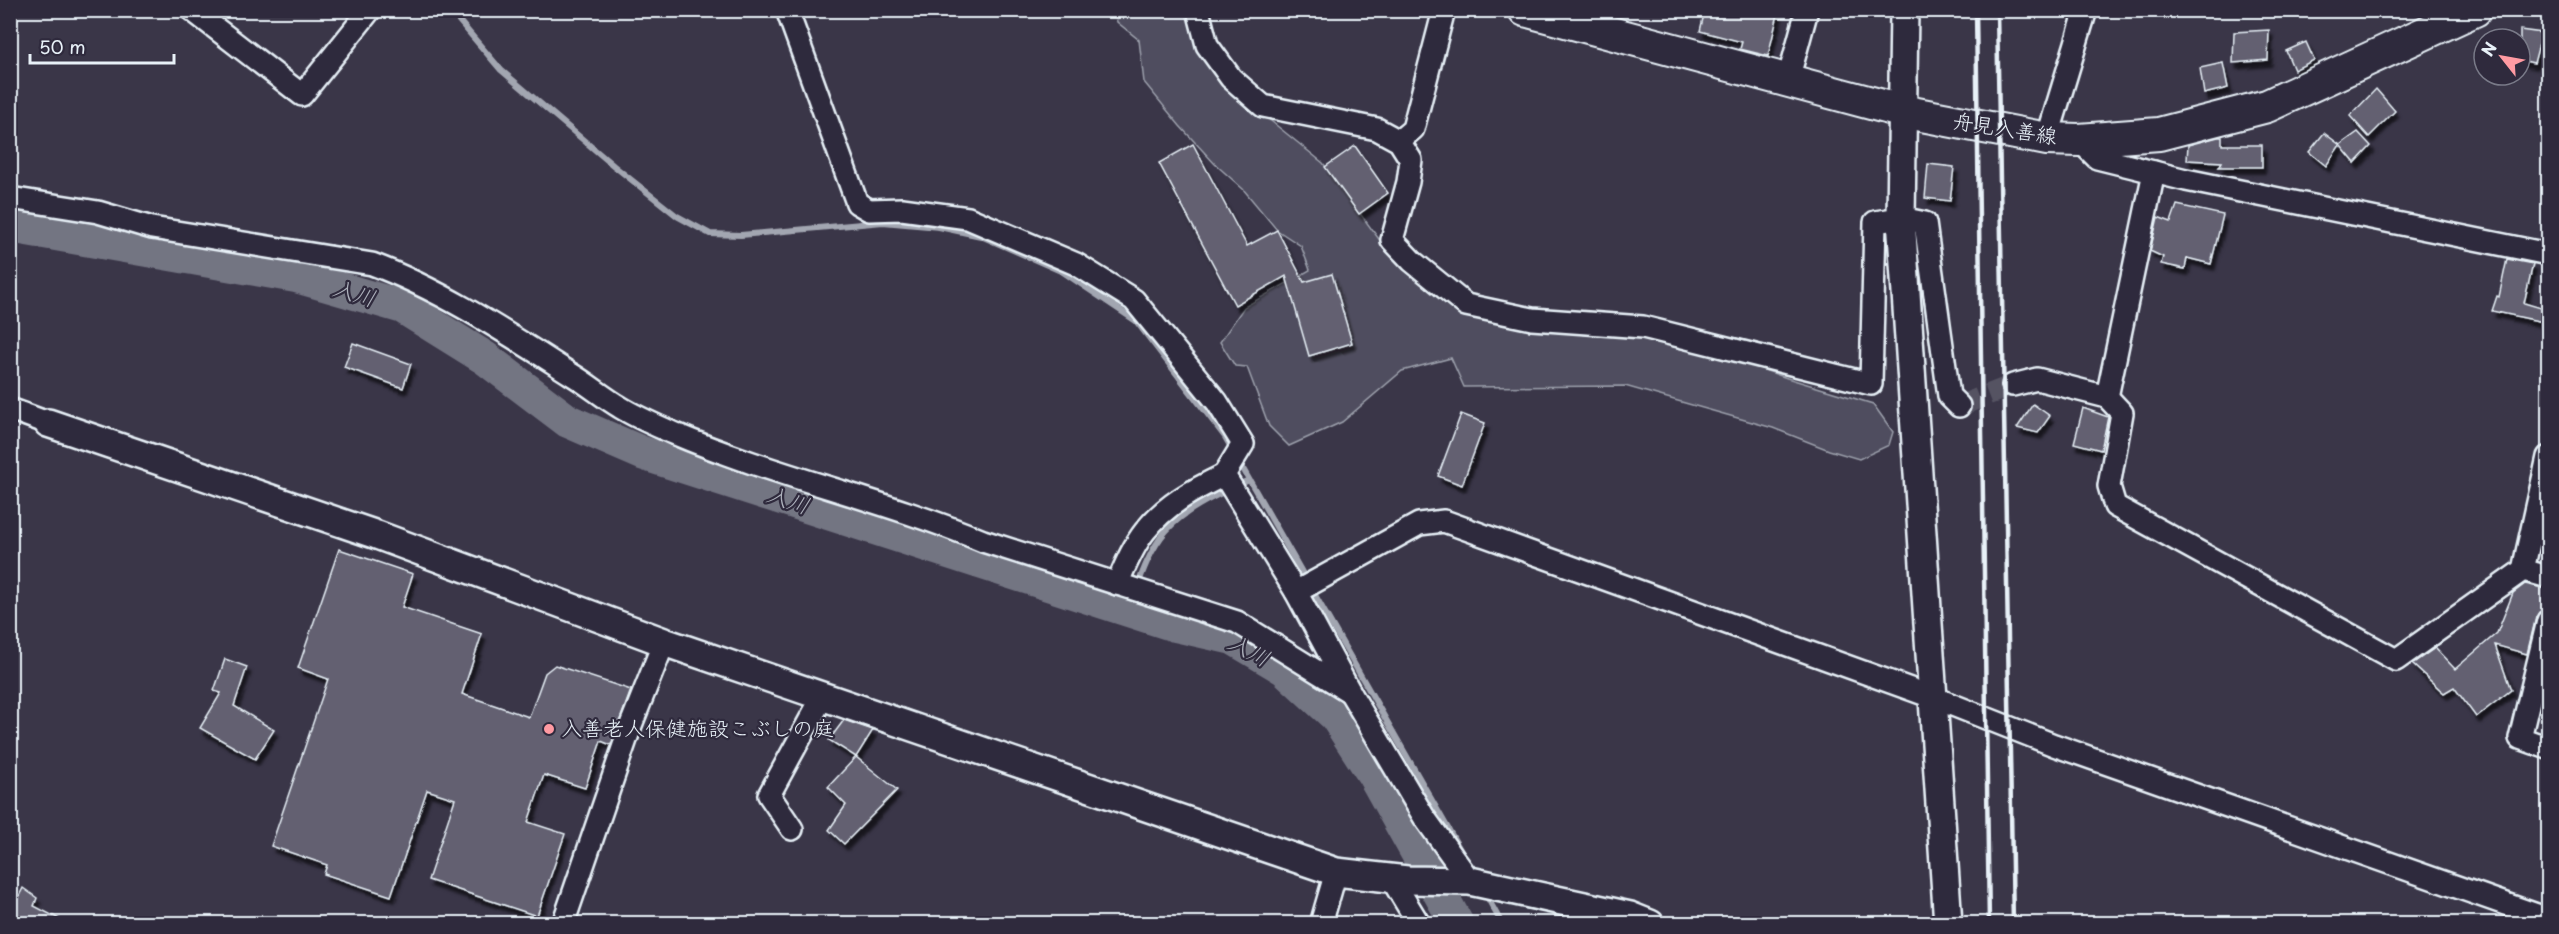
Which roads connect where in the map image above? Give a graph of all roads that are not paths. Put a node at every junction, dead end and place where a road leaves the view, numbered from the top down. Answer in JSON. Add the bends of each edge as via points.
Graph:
{"nodes":[{"id":1,"x":192,"y":10,"type":"edge"},
{"id":2,"x":370,"y":10,"type":"edge"},
{"id":3,"x":787,"y":10,"type":"edge"},
{"id":4,"x":1198,"y":10,"type":"edge"},
{"id":5,"x":1444,"y":10,"type":"edge"},
{"id":6,"x":1525,"y":10,"type":"edge"},
{"id":7,"x":1807,"y":10,"type":"edge"},
{"id":8,"x":1904,"y":10,"type":"edge"},
{"id":9,"x":2086,"y":10,"type":"edge"},
{"id":10,"x":2475,"y":10,"type":"edge"},
{"id":11,"x":1788,"y":80,"type":"junction"},
{"id":12,"x":1901,"y":111,"type":"junction"},
{"id":13,"x":2047,"y":139,"type":"junction"},
{"id":14,"x":2079,"y":140,"type":"junction"},
{"id":15,"x":1399,"y":141,"type":"junction"},
{"id":16,"x":2154,"y":172,"type":"junction"},
{"id":17,"x":10,"y":198,"type":"edge"},
{"id":18,"x":1901,"y":218,"type":"junction"},
{"id":19,"x":2548,"y":254,"type":"edge"},
{"id":20,"x":2013,"y":385,"type":"tunnel mouth"},
{"id":21,"x":2107,"y":397,"type":"junction"},
{"id":22,"x":1959,"y":406,"type":"dead end"},
{"id":23,"x":10,"y":409,"type":"edge"},
{"id":24,"x":48,"y":423,"type":"joint"},
{"id":25,"x":2548,"y":457,"type":"edge"},
{"id":26,"x":1224,"y":475,"type":"junction"},
{"id":27,"x":2523,"y":570,"type":"junction"},
{"id":28,"x":2548,"y":577,"type":"edge"},
{"id":29,"x":1117,"y":584,"type":"junction"},
{"id":30,"x":1296,"y":592,"type":"junction"},
{"id":31,"x":2548,"y":621,"type":"edge"},
{"id":32,"x":664,"y":642,"type":"junction"},
{"id":33,"x":1350,"y":692,"type":"junction"},
{"id":34,"x":823,"y":696,"type":"junction"},
{"id":35,"x":1935,"y":698,"type":"junction"},
{"id":36,"x":2548,"y":747,"type":"edge"},
{"id":37,"x":792,"y":829,"type":"dead end"},
{"id":38,"x":1336,"y":872,"type":"junction"},
{"id":39,"x":1399,"y":879,"type":"junction"},
{"id":40,"x":1463,"y":881,"type":"junction"},
{"id":41,"x":2548,"y":919,"type":"edge"},
{"id":42,"x":564,"y":924,"type":"edge"},
{"id":43,"x":1321,"y":924,"type":"edge"},
{"id":44,"x":1419,"y":924,"type":"edge"},
{"id":45,"x":1650,"y":924,"type":"edge"},
{"id":46,"x":1948,"y":924,"type":"edge"}],
"edges":[{"from":1,"to":2,"type":"street","via":[[302,95]]},
{"from":3,"to":26,"type":"street","via":[[856,203],[869,210],[902,209],[968,218],[1076,264],[1134,300],[1216,402],[1243,444]]},
{"from":4,"to":15,"type":"street","via":[[1207,45],[1231,78],[1263,106],[1377,129]]},
{"from":5,"to":15,"type":"street","via":[[1413,129]]},
{"from":6,"to":11,"type":"main road","name":"舟見入善線"},
{"from":7,"to":11,"type":"street"},
{"from":8,"to":12,"type":"street"},
{"from":9,"to":13,"type":"street"},
{"from":10,"to":14,"type":"main road","name":"舟見入善線","via":[[2266,105],[2159,134]]},
{"from":11,"to":12,"type":"main road","name":"舟見入善線"},
{"from":12,"to":13,"type":"main road","name":"舟見入善線"},
{"from":12,"to":18,"type":"street"},
{"from":13,"to":14,"type":"main road","name":"舟見入善線"},
{"from":14,"to":16,"type":"street","via":[[2097,158]]},
{"from":15,"to":18,"type":"street","via":[[1411,160],[1392,240],[1466,305],[1532,319],[1643,327],[1871,384],[1875,222]]},
{"from":16,"to":19,"type":"street"},
{"from":16,"to":21,"type":"street"},
{"from":17,"to":29,"type":"street","via":[[98,212],[152,228],[380,267],[464,309],[620,407],[673,433]]},
{"from":18,"to":22,"type":"street","via":[[1925,223],[1949,396]]},
{"from":18,"to":35,"type":"street"},
{"from":20,"to":21,"type":"street","via":[[2037,379]]},
{"from":21,"to":27,"type":"street","via":[[2122,412],[2109,486],[2115,506],[2396,660]]},
{"from":23,"to":24,"type":"street"},
{"from":24,"to":32,"type":"street","via":[[377,535]]},
{"from":25,"to":27,"type":"street"},
{"from":26,"to":29,"type":"street","via":[[1166,509],[1145,531]]},
{"from":26,"to":30,"type":"street"},
{"from":27,"to":28,"type":"street"},
{"from":29,"to":33,"type":"street","via":[[1237,622]]},
{"from":30,"to":33,"type":"street"},
{"from":30,"to":35,"type":"street","via":[[1419,524],[1444,521]]},
{"from":31,"to":36,"type":"street","via":[[2520,738]]},
{"from":32,"to":34,"type":"street"},
{"from":32,"to":42,"type":"street","via":[[631,725]]},
{"from":33,"to":40,"type":"street"},
{"from":34,"to":37,"type":"street","via":[[769,795]]},
{"from":34,"to":38,"type":"street"},
{"from":35,"to":41,"type":"street"},
{"from":35,"to":46,"type":"street"},
{"from":38,"to":39,"type":"street"},
{"from":38,"to":43,"type":"street"},
{"from":39,"to":40,"type":"street"},
{"from":39,"to":44,"type":"street"},
{"from":40,"to":45,"type":"street","via":[[1630,916]]}]}
